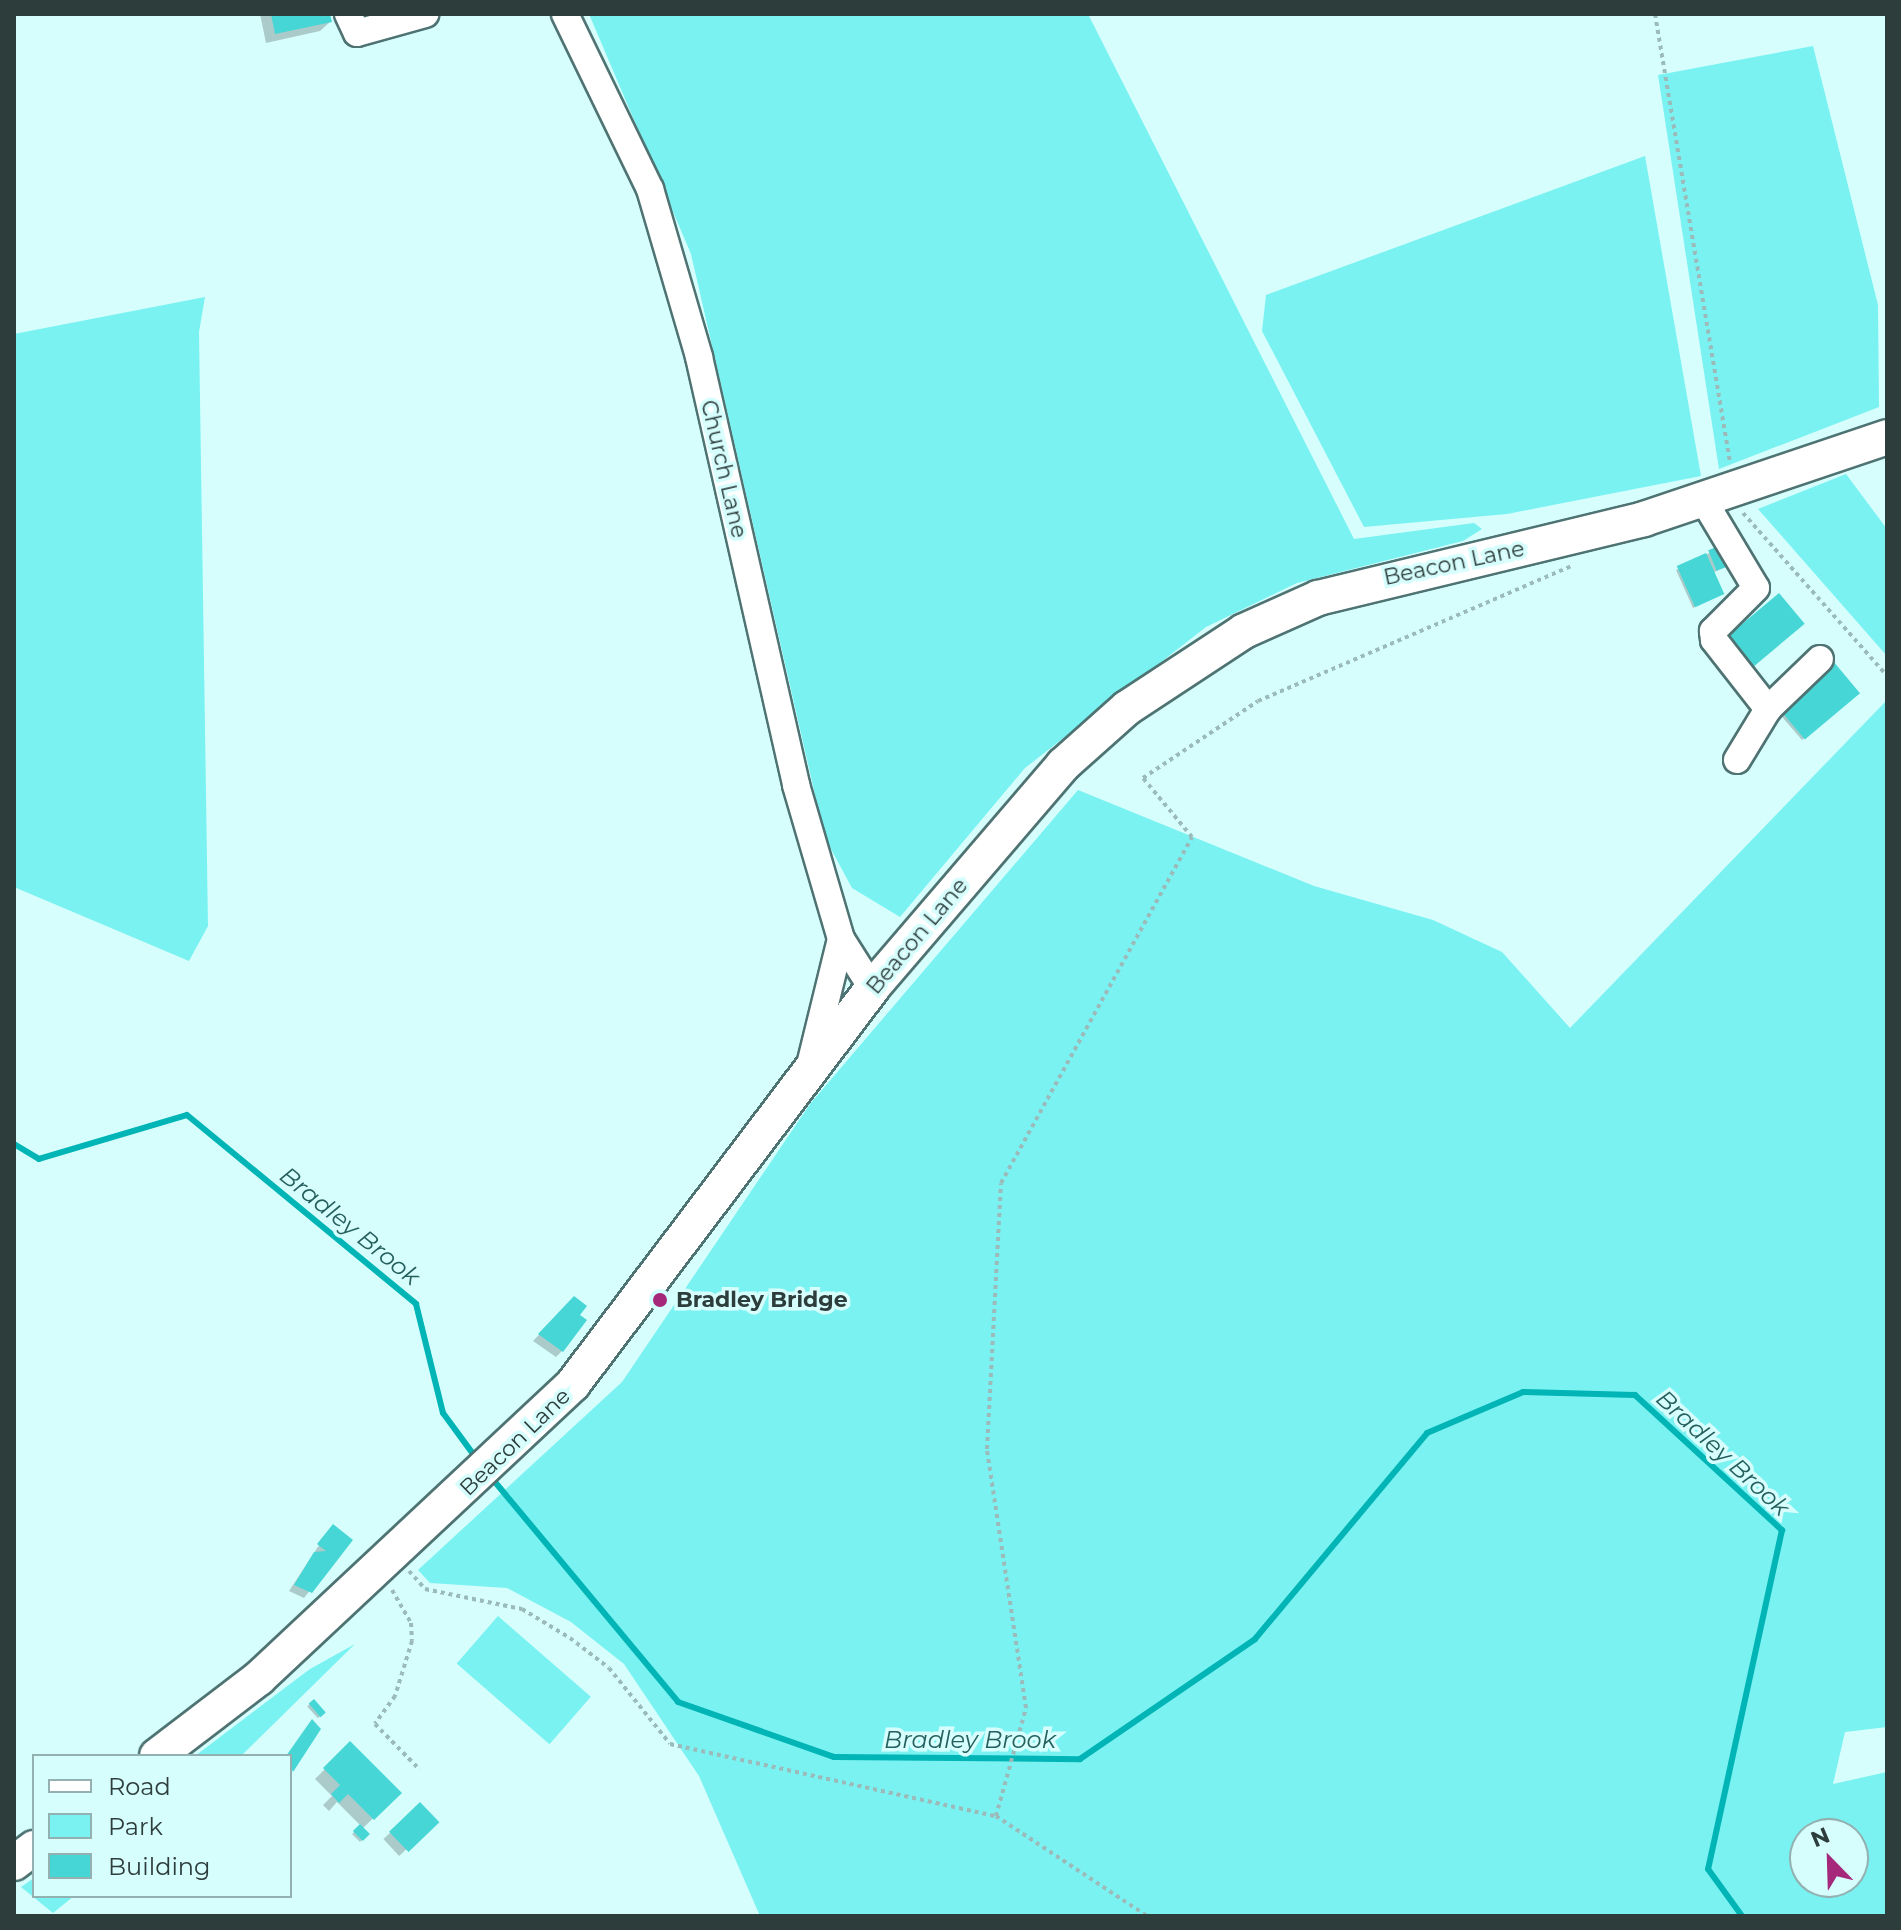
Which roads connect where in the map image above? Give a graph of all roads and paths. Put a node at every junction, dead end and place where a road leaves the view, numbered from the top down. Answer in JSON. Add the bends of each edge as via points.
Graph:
{"nodes":[{"id":1,"x":348,"y":14,"type":"edge"},
{"id":2,"x":425,"y":14,"type":"edge"},
{"id":3,"x":565,"y":14,"type":"edge"},
{"id":4,"x":1655,"y":14,"type":"edge"},
{"id":5,"x":1887,"y":437,"type":"edge"},
{"id":6,"x":1719,"y":497,"type":"junction"},
{"id":7,"x":1579,"y":563,"type":"dead end"},
{"id":8,"x":1820,"y":659,"type":"dead end"},
{"id":9,"x":1887,"y":676,"type":"edge"},
{"id":10,"x":1768,"y":709,"type":"junction"},
{"id":11,"x":1737,"y":760,"type":"dead end"},
{"id":12,"x":841,"y":939,"type":"junction"},
{"id":13,"x":872,"y":988,"type":"junction"},
{"id":14,"x":810,"y":1065,"type":"junction"},
{"id":15,"x":406,"y":1567,"type":"dead end"},
{"id":16,"x":405,"y":1607,"type":"dead end"},
{"id":17,"x":160,"y":1754,"type":"edge"},
{"id":18,"x":420,"y":1770,"type":"dead end"},
{"id":19,"x":996,"y":1816,"type":"junction"},
{"id":20,"x":32,"y":1850,"type":"edge"},
{"id":21,"x":14,"y":1863,"type":"edge"},
{"id":22,"x":1147,"y":1916,"type":"edge"}],
"edges":[{"from":1,"to":2,"type":"street","via":[[357,33]]},
{"from":3,"to":12,"type":"street","name":"Church Lane","via":[[616,106],[655,204]]},
{"from":4,"to":6,"type":"path"},
{"from":5,"to":6,"type":"main road","name":"Beacon Lane"},
{"from":6,"to":9,"type":"path","via":[[1745,517]]},
{"from":6,"to":10,"type":"street","via":[[1756,588],[1713,631],[1714,640]]},
{"from":6,"to":13,"type":"main road","name":"Beacon Lane","via":[[1379,578],[1244,631],[1127,708],[1063,765]]},
{"from":7,"to":19,"type":"path","via":[[1258,701],[1143,778],[1192,837],[1001,1183],[987,1449],[1026,1708]]},
{"from":8,"to":10,"type":"street"},
{"from":10,"to":11,"type":"street"},
{"from":12,"to":13,"type":"street","name":"Church Lane"},
{"from":12,"to":14,"type":"street","name":"Church Lane"},
{"from":13,"to":14,"type":"main road","name":"Beacon Lane"},
{"from":14,"to":17,"type":"main road","name":"Beacon Lane","via":[[617,1331],[505,1455],[259,1678]]},
{"from":15,"to":19,"type":"path","via":[[425,1589],[522,1609],[570,1638],[609,1668],[670,1744]]},
{"from":16,"to":18,"type":"path","via":[[410,1652],[395,1696],[375,1724]]},
{"from":19,"to":22,"type":"path"},
{"from":20,"to":21,"type":"main road"}]}
